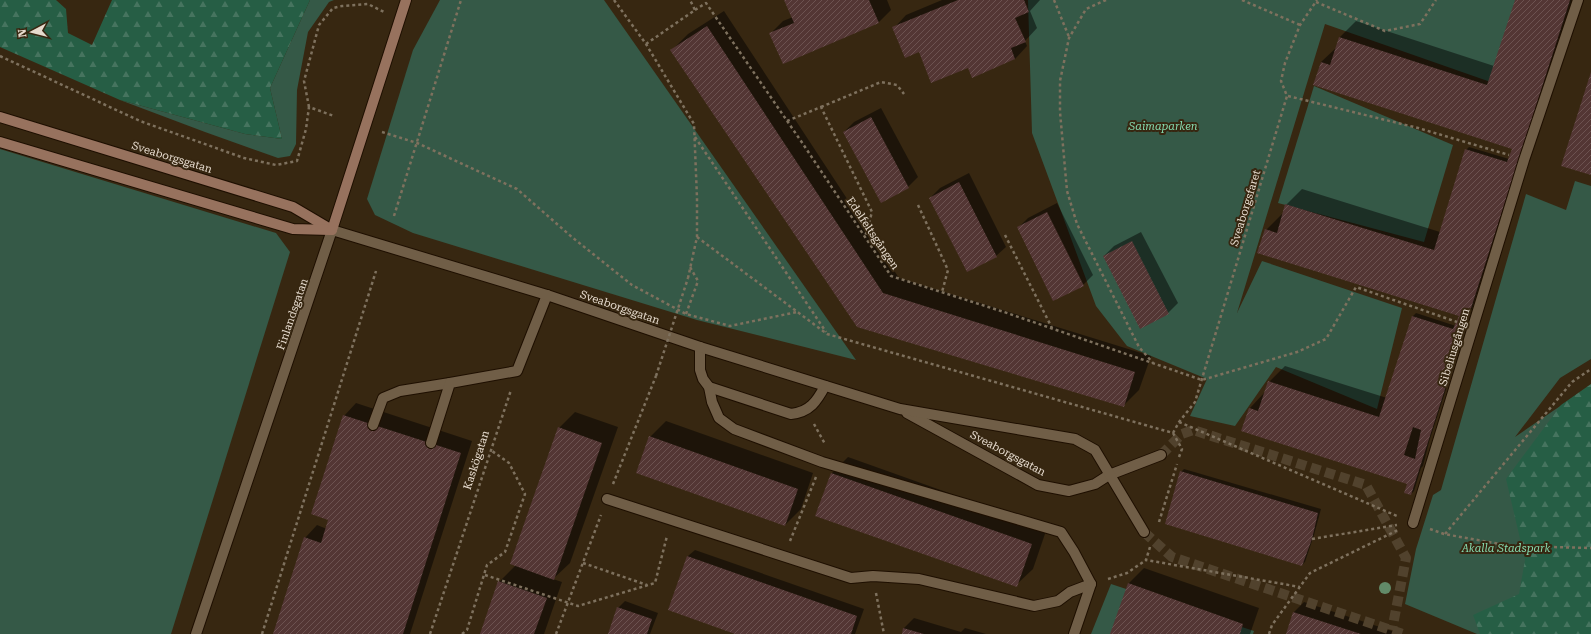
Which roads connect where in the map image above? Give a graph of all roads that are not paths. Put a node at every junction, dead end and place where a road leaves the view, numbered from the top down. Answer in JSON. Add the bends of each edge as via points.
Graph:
{"nodes":[{"id":1,"x":406,"y":0,"type":"edge"},
{"id":2,"x":1578,"y":0,"type":"edge"},
{"id":3,"x":0,"y":117,"type":"edge"},
{"id":4,"x":0,"y":142,"type":"edge"},
{"id":5,"x":332,"y":230,"type":"junction"},
{"id":6,"x":546,"y":295,"type":"junction"},
{"id":7,"x":700,"y":347,"type":"junction"},
{"id":8,"x":450,"y":383,"type":"junction"},
{"id":9,"x":825,"y":386,"type":"junction"},
{"id":10,"x":709,"y":387,"type":"junction"},
{"id":11,"x":900,"y":409,"type":"junction"},
{"id":12,"x":373,"y":425,"type":"dead end"},
{"id":13,"x":431,"y":443,"type":"dead end"},
{"id":14,"x":1161,"y":455,"type":"tunnel mouth"},
{"id":15,"x":1109,"y":475,"type":"junction"},
{"id":16,"x":607,"y":499,"type":"dead end"},
{"id":17,"x":1414,"y":523,"type":"road end"},
{"id":18,"x":1144,"y":532,"type":"tunnel mouth"},
{"id":19,"x":1091,"y":584,"type":"junction"},
{"id":20,"x":196,"y":634,"type":"edge"},
{"id":21,"x":1074,"y":634,"type":"edge"}],
"edges":[{"from":1,"to":5,"type":"street","name":"Finlandsgatan"},
{"from":2,"to":17,"type":"street","name":"Sibeliusgången","via":[[1524,160]]},
{"from":3,"to":5,"type":"street","name":"Sveaborgsgatan","via":[[293,207]]},
{"from":4,"to":5,"type":"street","name":"Sveaborgsgatan","via":[[293,229]]},
{"from":5,"to":6,"type":"street","name":"Sveaborgsgatan"},
{"from":5,"to":20,"type":"street","name":"Finlandsgatan"},
{"from":6,"to":7,"type":"street","name":"Sveaborgsgatan"},
{"from":6,"to":8,"type":"street","via":[[517,371]]},
{"from":7,"to":9,"type":"street","name":"Sveaborgsgatan"},
{"from":7,"to":10,"type":"street","via":[[700,370]]},
{"from":8,"to":12,"type":"street","via":[[400,391],[384,398]]},
{"from":8,"to":13,"type":"street"},
{"from":9,"to":10,"type":"street","via":[[817,401],[802,411],[791,414]]},
{"from":9,"to":11,"type":"street","name":"Sveaborgsgatan"},
{"from":10,"to":19,"type":"street","via":[[719,418],[734,430],[822,462],[1061,532]]},
{"from":11,"to":15,"type":"street","name":"Sveaborgsgatan","via":[[1075,439],[1095,450]]},
{"from":11,"to":15,"type":"street","name":"Sveaborgsgatan","via":[[1038,485],[1069,490],[1095,484]]},
{"from":14,"to":15,"type":"street","name":"Sveaborgsgatan"},
{"from":15,"to":18,"type":"street","name":"Sveaborgsgatan"},
{"from":16,"to":19,"type":"street","via":[[851,578],[873,576],[919,579],[1034,606],[1058,601],[1070,592]]},
{"from":19,"to":21,"type":"street"}]}
